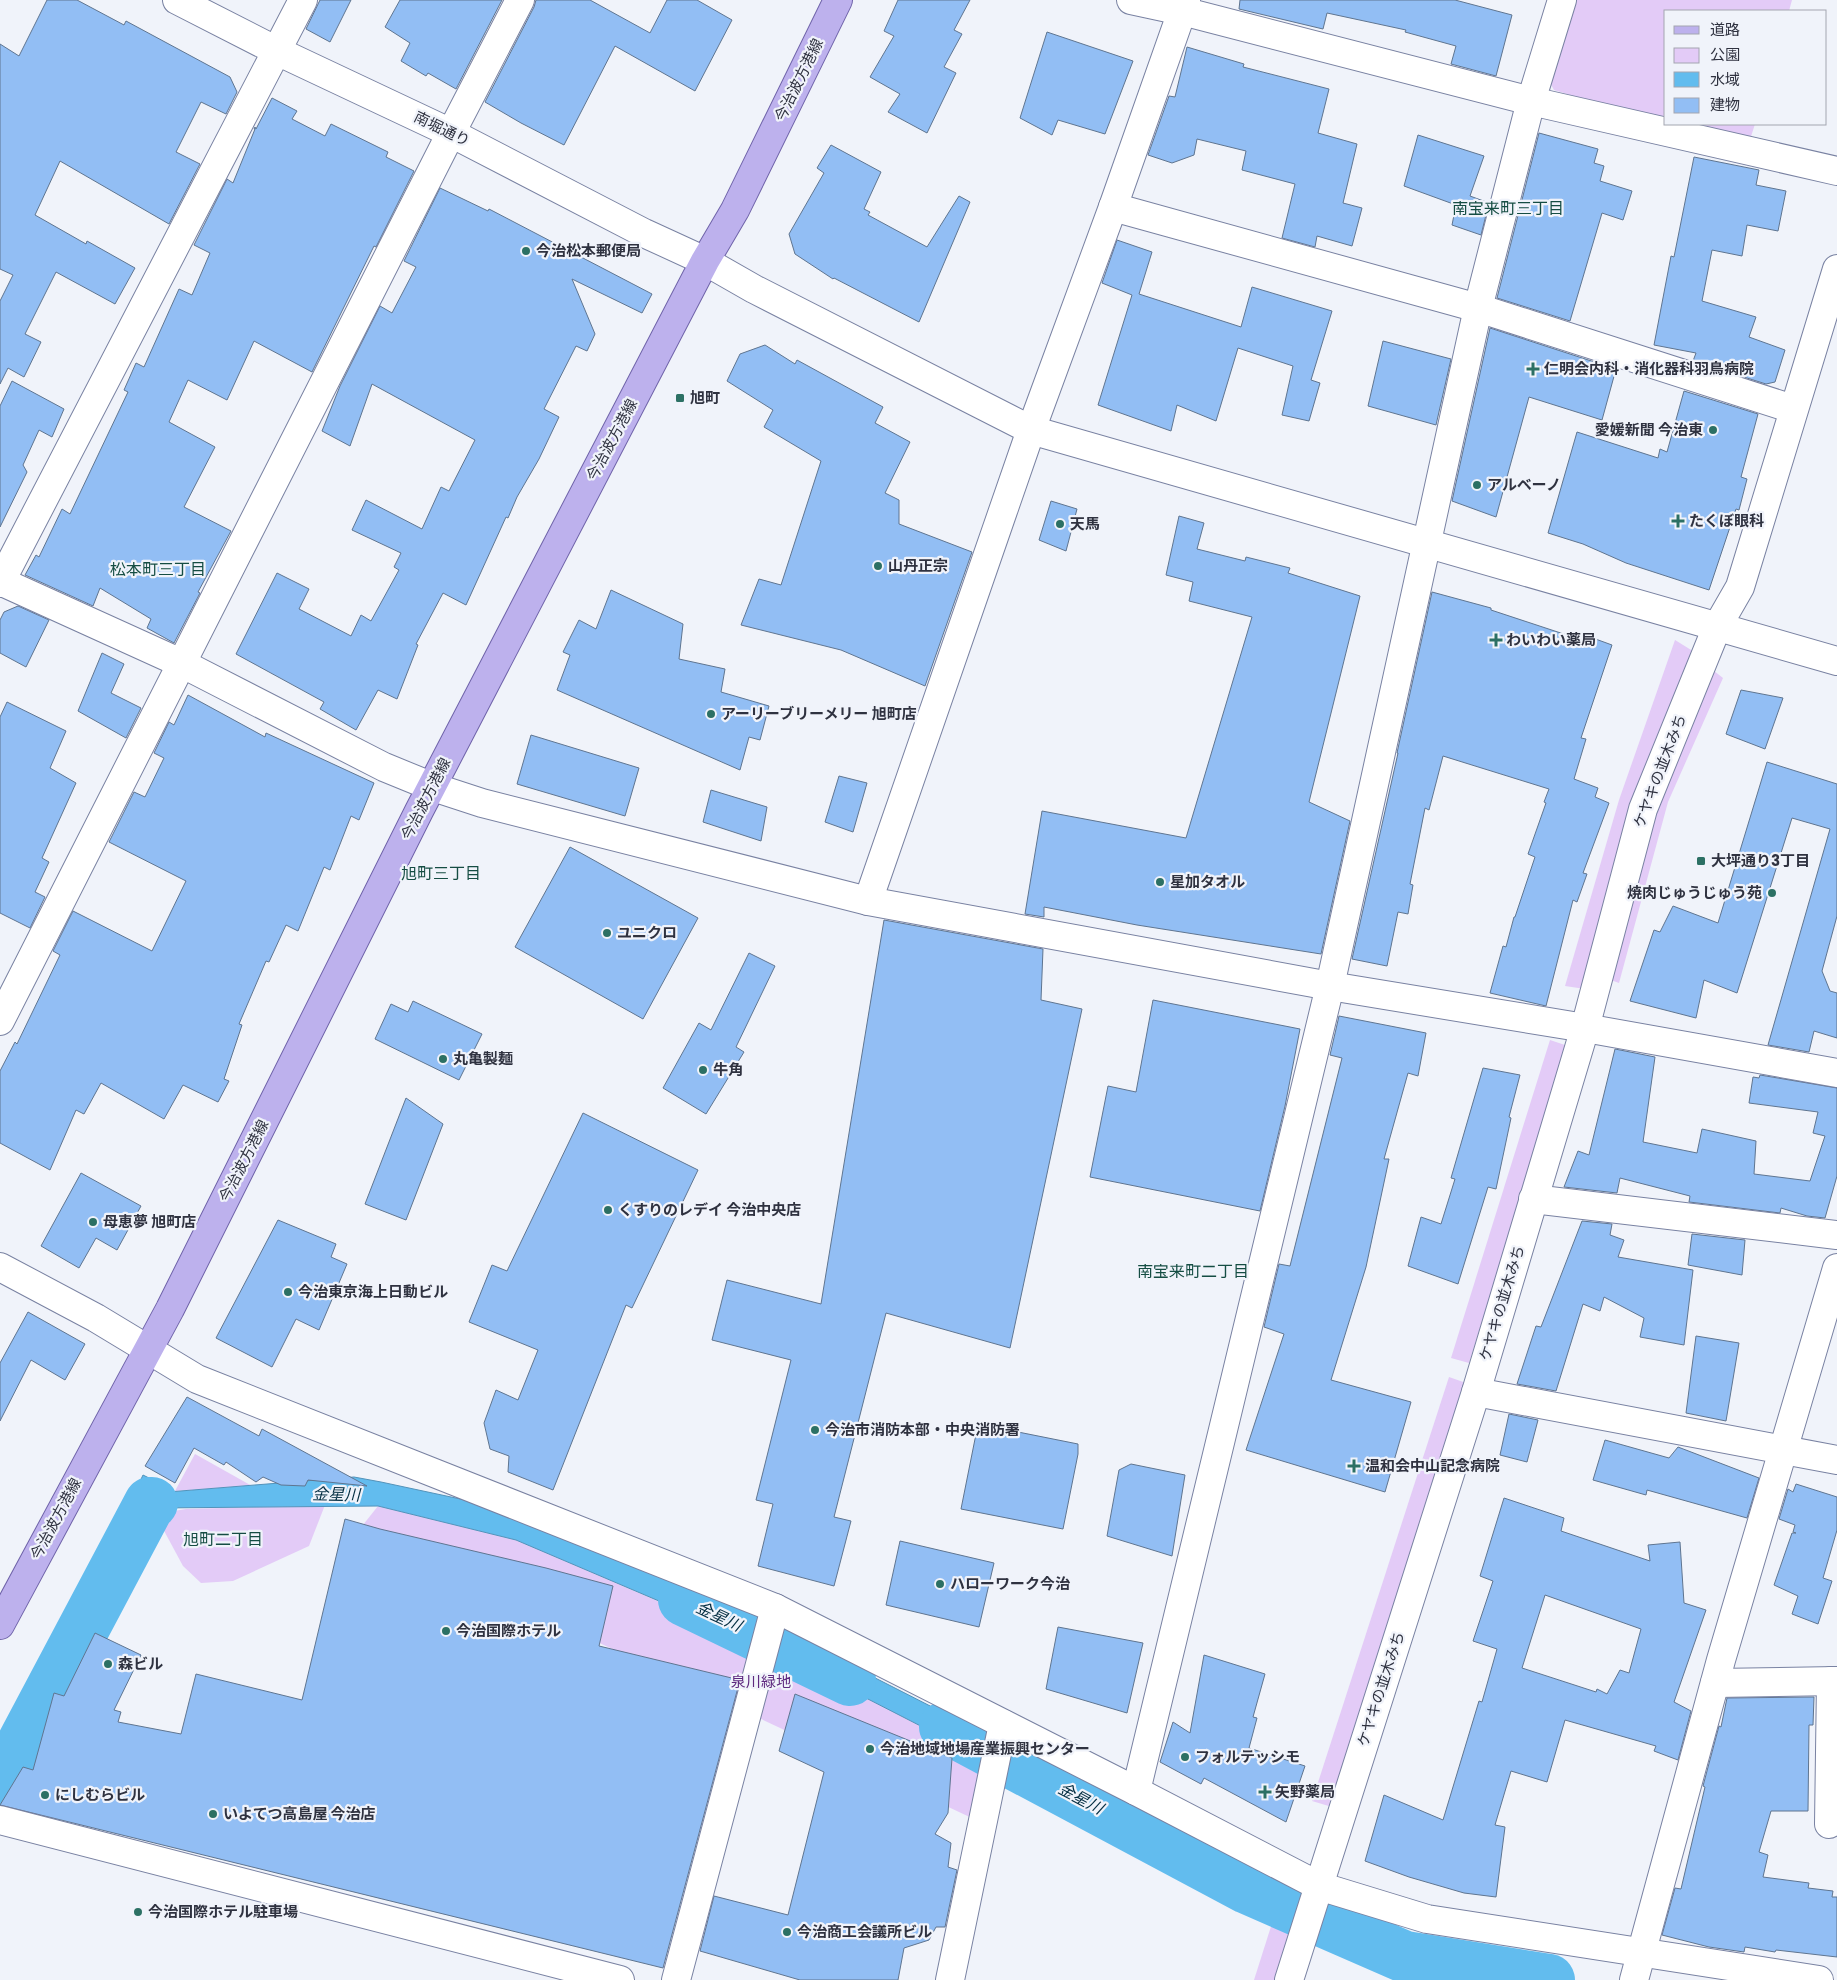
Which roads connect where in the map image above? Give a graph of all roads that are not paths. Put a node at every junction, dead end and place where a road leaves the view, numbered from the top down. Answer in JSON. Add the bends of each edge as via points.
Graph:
{"nodes":[{"id":1,"x":177,"y":0,"type":"edge"},
{"id":2,"x":303,"y":0,"type":"edge"},
{"id":3,"x":520,"y":0,"type":"edge"},
{"id":4,"x":838,"y":0,"type":"edge"},
{"id":5,"x":1131,"y":0,"type":"edge"},
{"id":6,"x":1562,"y":0,"type":"edge"},
{"id":7,"x":1184,"y":6,"type":"edge"},
{"id":8,"x":277,"y":51,"type":"junction"},
{"id":9,"x":1531,"y":101,"type":"junction"},
{"id":10,"x":451,"y":132,"type":"junction"},
{"id":11,"x":1837,"y":171,"type":"edge"},
{"id":12,"x":1113,"y":207,"type":"junction"},
{"id":13,"x":705,"y":261,"type":"junction"},
{"id":14,"x":1837,"y":269,"type":"edge"},
{"id":15,"x":1478,"y":308,"type":"junction"},
{"id":16,"x":1793,"y":409,"type":"junction"},
{"id":17,"x":1031,"y":430,"type":"junction"},
{"id":18,"x":1427,"y":544,"type":"junction"},
{"id":19,"x":0,"y":582,"type":"edge"},
{"id":20,"x":1717,"y":627,"type":"junction"},
{"id":21,"x":1837,"y":660,"type":"edge"},
{"id":22,"x":183,"y":664,"type":"junction"},
{"id":23,"x":433,"y":787,"type":"junction"},
{"id":24,"x":868,"y":901,"type":"junction"},
{"id":25,"x":1330,"y":986,"type":"junction"},
{"id":26,"x":0,"y":1021,"type":"edge"},
{"id":27,"x":1585,"y":1028,"type":"junction"},
{"id":28,"x":1837,"y":1073,"type":"edge"},
{"id":29,"x":1533,"y":1199,"type":"junction"},
{"id":30,"x":1837,"y":1235,"type":"edge"},
{"id":31,"x":0,"y":1267,"type":"edge"},
{"id":32,"x":1837,"y":1268,"type":"edge"},
{"id":33,"x":147,"y":1351,"type":"junction"},
{"id":34,"x":1476,"y":1392,"type":"junction"},
{"id":35,"x":1782,"y":1451,"type":"junction"},
{"id":36,"x":1837,"y":1460,"type":"edge"},
{"id":37,"x":775,"y":1608,"type":"junction"},
{"id":38,"x":0,"y":1624,"type":"edge"},
{"id":39,"x":1834,"y":1681,"type":"edge"},
{"id":40,"x":1715,"y":1683,"type":"junction"},
{"id":41,"x":1003,"y":1724,"type":"junction"},
{"id":42,"x":1136,"y":1791,"type":"junction"},
{"id":43,"x":0,"y":1820,"type":"edge"},
{"id":44,"x":1828,"y":1824,"type":"dead end"},
{"id":45,"x":1319,"y":1886,"type":"junction"},
{"id":46,"x":1640,"y":1953,"type":"junction"},
{"id":47,"x":620,"y":1980,"type":"edge"},
{"id":48,"x":676,"y":1980,"type":"edge"},
{"id":49,"x":950,"y":1980,"type":"edge"},
{"id":50,"x":1289,"y":1980,"type":"edge"},
{"id":51,"x":1634,"y":1980,"type":"edge"},
{"id":52,"x":1819,"y":1980,"type":"edge"}],
"edges":[{"from":1,"to":8,"type":"street","name":"南堀通り"},
{"from":2,"to":8,"type":"street"},
{"from":3,"to":10,"type":"street"},
{"from":4,"to":13,"type":"main road","name":"今治波方港線","via":[[735,210]]},
{"from":5,"to":7,"type":"street"},
{"from":6,"to":9,"type":"street"},
{"from":7,"to":9,"type":"street"},
{"from":7,"to":12,"type":"street"},
{"from":8,"to":10,"type":"street","name":"南堀通り"},
{"from":8,"to":19,"type":"street"},
{"from":9,"to":11,"type":"street"},
{"from":9,"to":15,"type":"street"},
{"from":10,"to":13,"type":"street","name":"南堀通り","via":[[644,233]]},
{"from":10,"to":22,"type":"street"},
{"from":12,"to":15,"type":"street"},
{"from":12,"to":17,"type":"street"},
{"from":13,"to":17,"type":"street","name":"南堀通り","via":[[754,290]]},
{"from":13,"to":23,"type":"main road","name":"今治波方港線"},
{"from":14,"to":16,"type":"street","name":"ケヤキの並木みち"},
{"from":15,"to":16,"type":"street"},
{"from":15,"to":18,"type":"street"},
{"from":16,"to":20,"type":"street","name":"ケヤキの並木みち","via":[[1740,587]]},
{"from":17,"to":18,"type":"street","name":"南堀通り"},
{"from":17,"to":24,"type":"street"},
{"from":18,"to":20,"type":"street","name":"南堀通り"},
{"from":18,"to":25,"type":"street"},
{"from":19,"to":22,"type":"street"},
{"from":20,"to":21,"type":"street","name":"南堀通り"},
{"from":20,"to":27,"type":"street","name":"ケヤキの並木みち","via":[[1642,809]]},
{"from":22,"to":23,"type":"street","via":[[384,768]]},
{"from":22,"to":26,"type":"street"},
{"from":23,"to":24,"type":"street","via":[[482,803]]},
{"from":23,"to":33,"type":"main road","name":"今治波方港線"},
{"from":24,"to":25,"type":"street"},
{"from":25,"to":27,"type":"street"},
{"from":25,"to":42,"type":"street"},
{"from":27,"to":28,"type":"street"},
{"from":27,"to":29,"type":"street","name":"ケヤキの並木みち"},
{"from":29,"to":30,"type":"street"},
{"from":29,"to":34,"type":"street","name":"ケヤキの並木みち"},
{"from":31,"to":33,"type":"street","via":[[96,1318]]},
{"from":32,"to":35,"type":"street"},
{"from":33,"to":37,"type":"street","via":[[197,1379]]},
{"from":33,"to":38,"type":"main road","name":"今治波方港線"},
{"from":34,"to":35,"type":"street"},
{"from":34,"to":45,"type":"street","name":"ケヤキの並木みち"},
{"from":35,"to":36,"type":"street"},
{"from":35,"to":40,"type":"street"},
{"from":37,"to":41,"type":"street"},
{"from":37,"to":48,"type":"street"},
{"from":39,"to":40,"type":"street"},
{"from":39,"to":44,"type":"street"},
{"from":40,"to":46,"type":"street"},
{"from":41,"to":42,"type":"street"},
{"from":41,"to":49,"type":"street"},
{"from":42,"to":45,"type":"street"},
{"from":43,"to":47,"type":"street"},
{"from":45,"to":46,"type":"street","via":[[1428,1919]]},
{"from":45,"to":50,"type":"street","name":"ケヤキの並木みち"},
{"from":46,"to":51,"type":"street"},
{"from":46,"to":52,"type":"street"}]}
